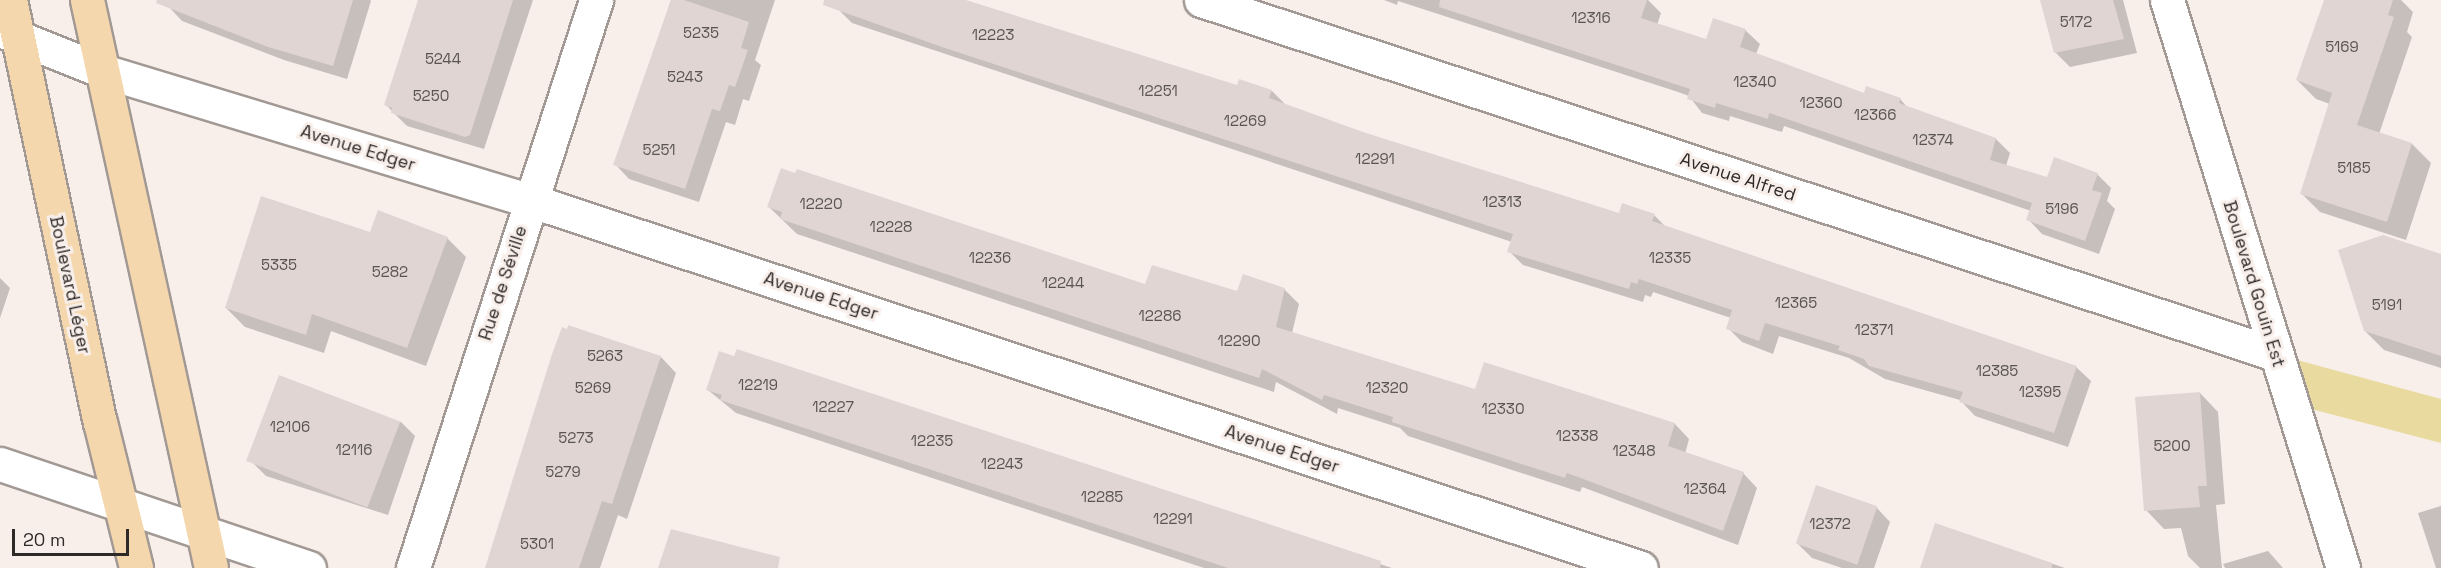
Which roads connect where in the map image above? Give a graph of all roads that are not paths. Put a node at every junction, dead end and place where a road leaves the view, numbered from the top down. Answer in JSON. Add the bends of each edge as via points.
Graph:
{"nodes":[{"id":1,"x":10,"y":0,"type":"edge"},
{"id":2,"x":87,"y":0,"type":"edge"},
{"id":3,"x":596,"y":0,"type":"edge"},
{"id":4,"x":1201,"y":0,"type":"edge"},
{"id":5,"x":2168,"y":0,"type":"edge"},
{"id":6,"x":8,"y":33,"type":"edge"},
{"id":7,"x":100,"y":70,"type":"junction"},
{"id":8,"x":530,"y":200,"type":"junction"},
{"id":9,"x":2275,"y":354,"type":"junction"},
{"id":10,"x":0,"y":464,"type":"edge"},
{"id":11,"x":121,"y":505,"type":"junction"},
{"id":12,"x":202,"y":532,"type":"junction"},
{"id":13,"x":136,"y":568,"type":"edge"},
{"id":14,"x":211,"y":568,"type":"edge"},
{"id":15,"x":309,"y":568,"type":"edge"},
{"id":16,"x":413,"y":568,"type":"edge"},
{"id":17,"x":1641,"y":568,"type":"edge"},
{"id":18,"x":2343,"y":568,"type":"edge"}],
"edges":[{"from":1,"to":6,"type":"main road","name":"Boulevard Léger"},
{"from":2,"to":7,"type":"main road"},
{"from":3,"to":8,"type":"street","name":"Rue de Séville"},
{"from":4,"to":9,"type":"street","name":"Avenue Alfred"},
{"from":5,"to":9,"type":"street","name":"Boulevard Gouin Est"},
{"from":6,"to":7,"type":"street","name":"Avenue Edger"},
{"from":6,"to":11,"type":"main road","name":"Boulevard Léger"},
{"from":7,"to":8,"type":"street","name":"Avenue Edger"},
{"from":7,"to":12,"type":"main road"},
{"from":8,"to":16,"type":"street","name":"Rue de Séville"},
{"from":8,"to":17,"type":"street","name":"Avenue Edger"},
{"from":9,"to":18,"type":"street","name":"Boulevard Gouin Est"},
{"from":10,"to":11,"type":"street"},
{"from":11,"to":12,"type":"street"},
{"from":11,"to":13,"type":"main road","name":"Boulevard Léger"},
{"from":12,"to":14,"type":"main road"},
{"from":12,"to":15,"type":"street"}]}
